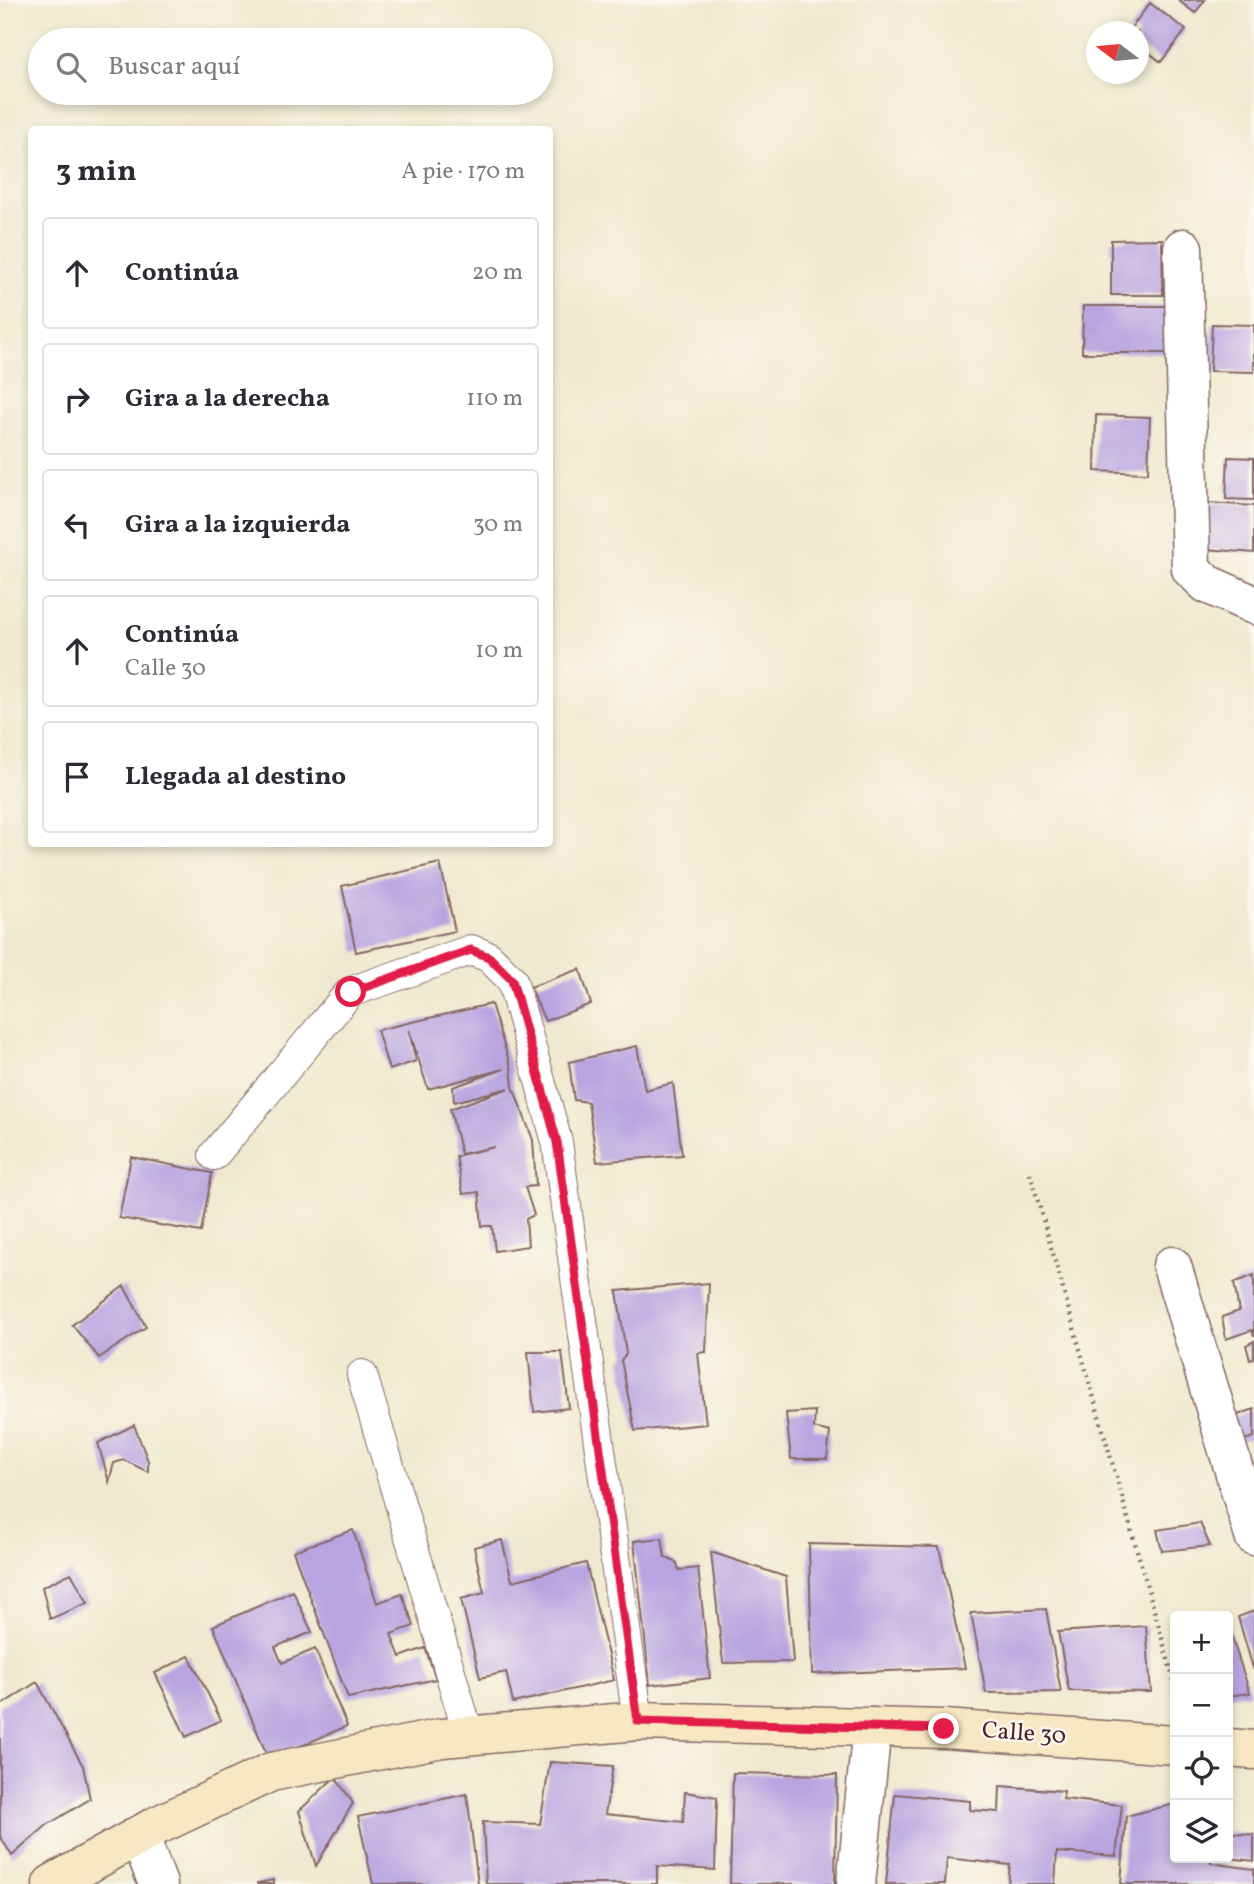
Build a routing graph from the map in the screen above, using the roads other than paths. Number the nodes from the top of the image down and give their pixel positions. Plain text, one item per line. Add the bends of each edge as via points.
1 (1183, 248) dead end
2 (1254, 605) edge
3 (214, 1155) dead end
4 (1172, 1266) dead end
5 (362, 1375) dead end
6 (1254, 1536) edge
7 (638, 1721) junction
8 (872, 1727) junction
9 (469, 1736) junction
10 (1170, 1745) edge
11 (1233, 1748) edge
12 (1254, 1750) edge
13 (139, 1835) junction
14 (52, 1884) edge
15 (158, 1884) edge
16 (856, 1884) edge

1 - 2 street via 1191,569 1207,584
3 - 7 lane via 351,992 471,950 489,957 512,980 557,1142
4 - 6 street
5 - 9 lane
7 - 8 main road, Calle 30
7 - 9 main road, Calle 30
8 - 10 main road, Calle 30
8 - 16 street
9 - 13 main road, Calle 30 via 271,1772
11 - 12 main road
13 - 14 main road, Calle 30
13 - 15 street

